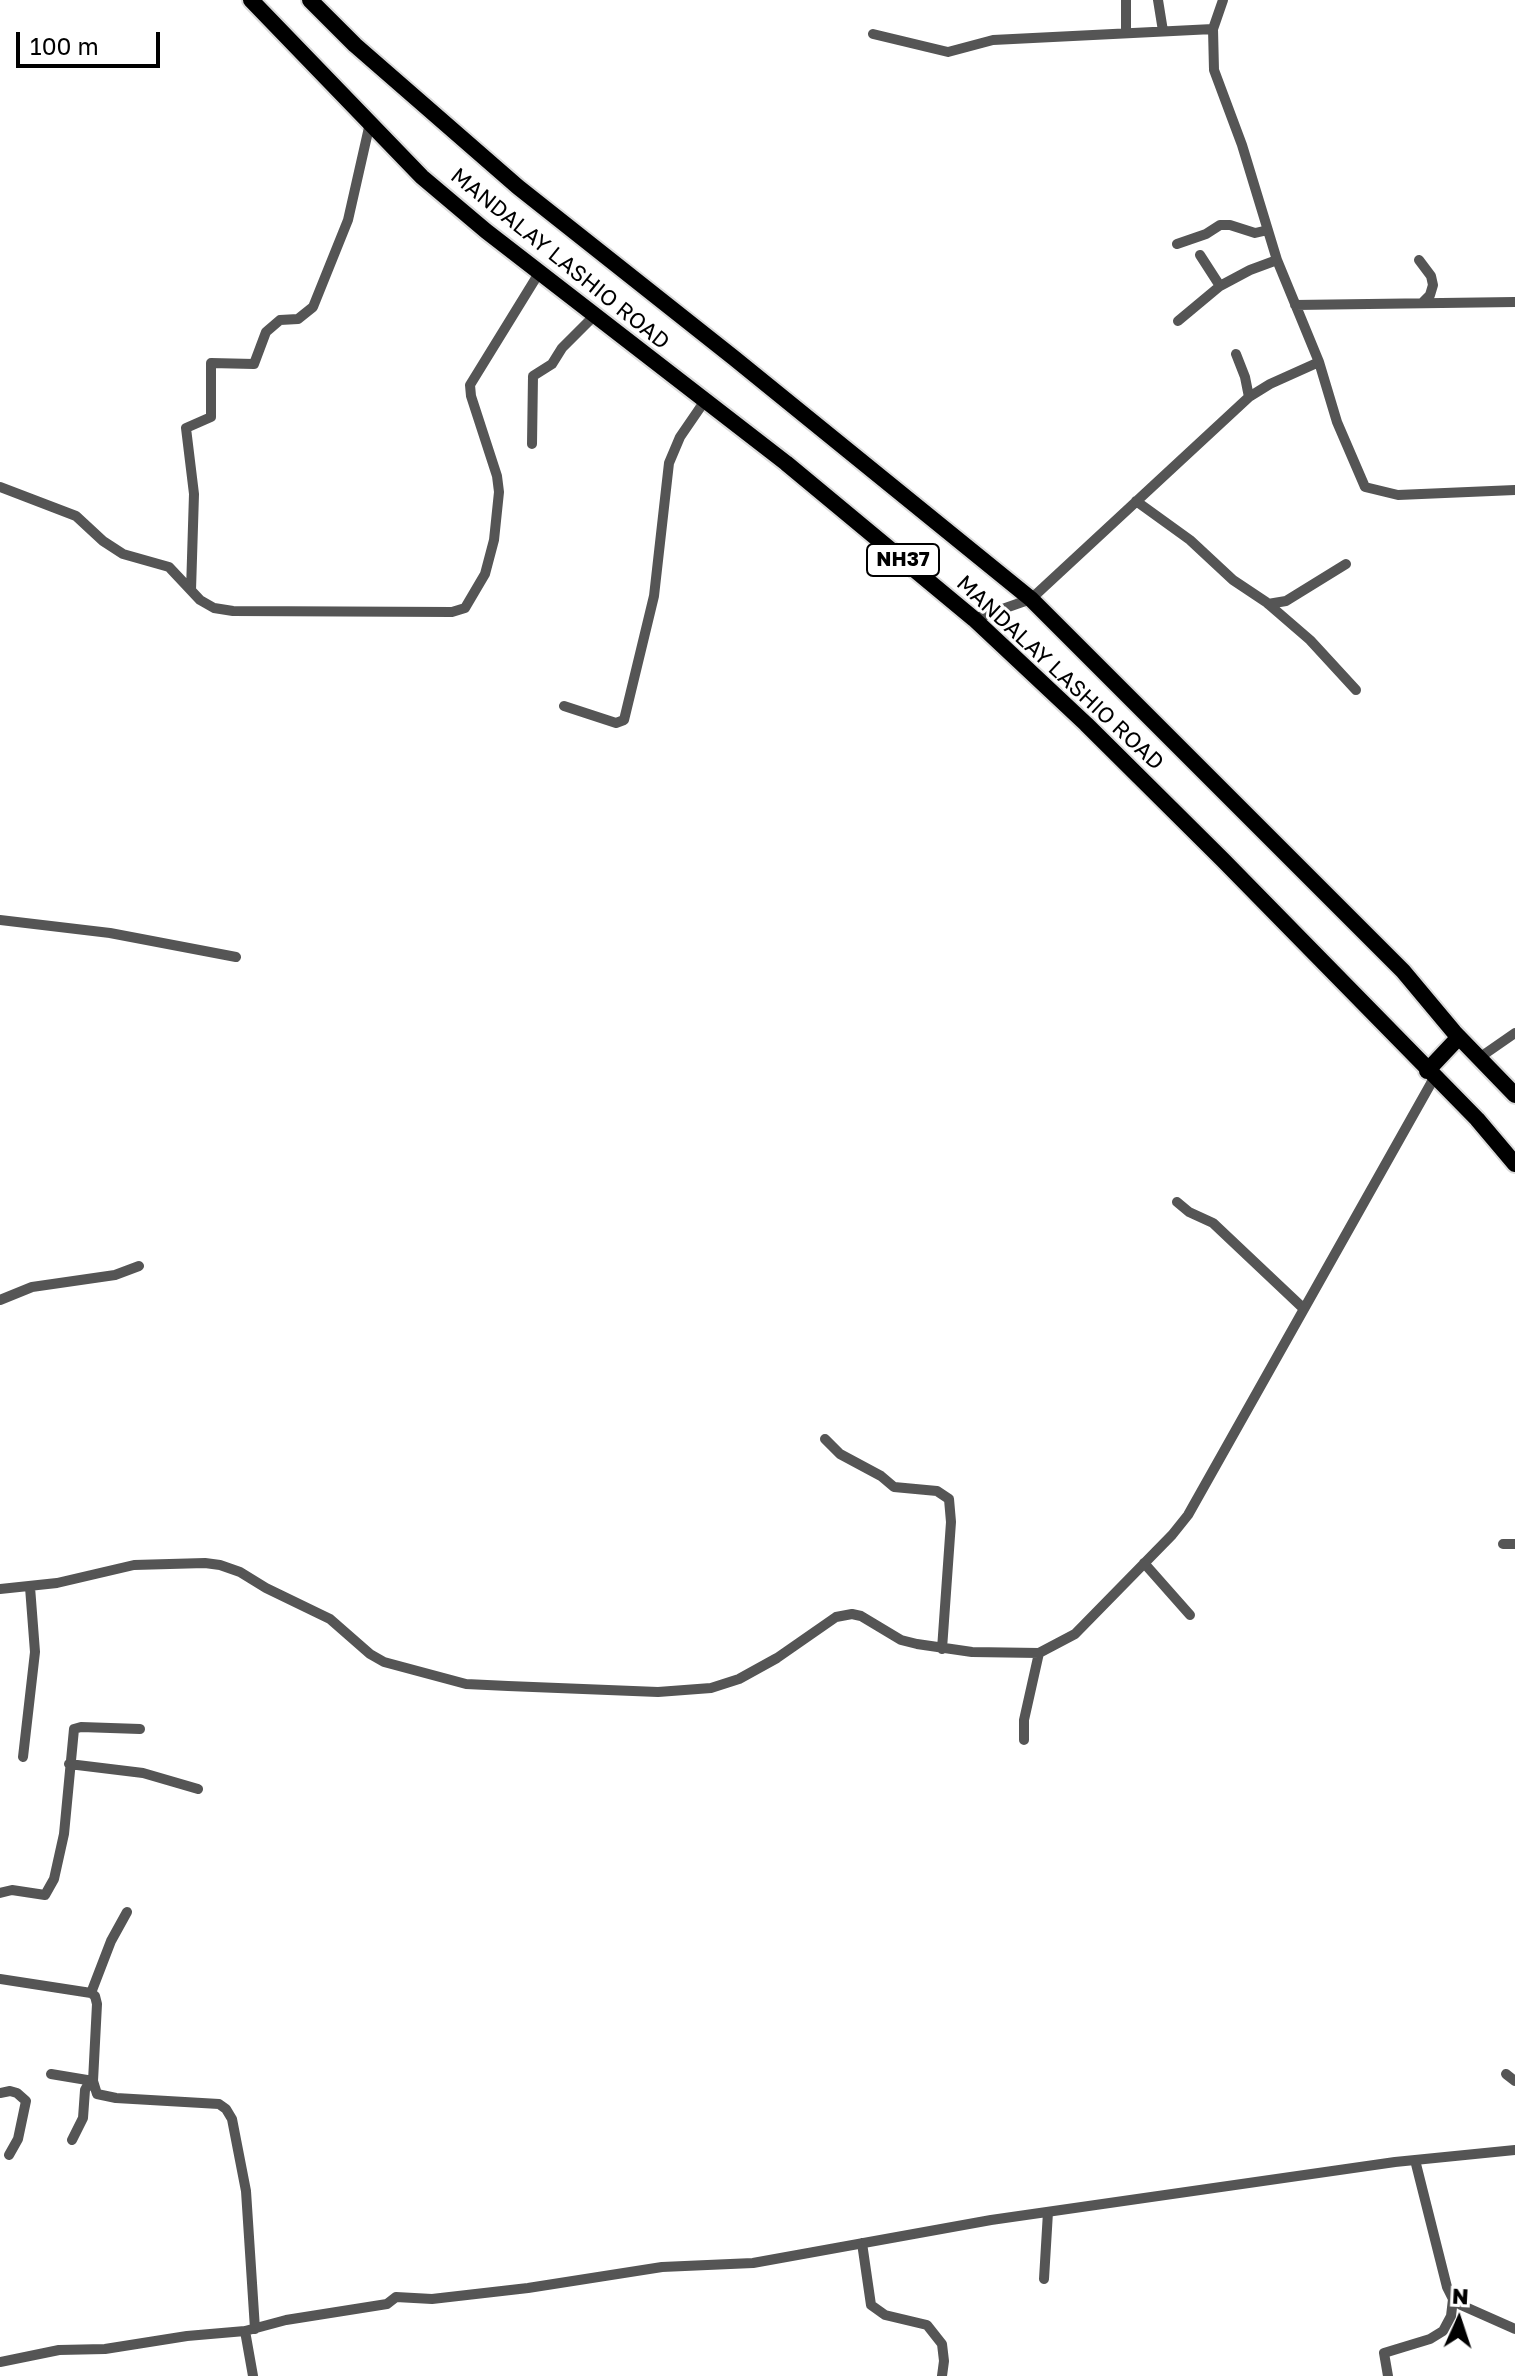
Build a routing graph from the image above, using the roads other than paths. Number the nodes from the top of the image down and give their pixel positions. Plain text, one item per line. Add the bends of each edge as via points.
1 (251, 0) edge
2 (310, 0) edge
3 (1126, 0) edge
4 (1158, 0) edge
5 (1223, 0) edge
6 (1213, 29) junction
7 (1163, 31) junction
8 (1126, 32) junction
9 (873, 34) dead end
10 (370, 123) junction
11 (1268, 230) junction
12 (1177, 244) dead end
13 (1200, 255) dead end
14 (1277, 260) junction
15 (1419, 260) dead end
16 (539, 273) junction
17 (1220, 286) junction
18 (1515, 302) edge
19 (1422, 303) junction
20 (1295, 305) junction
21 (594, 316) junction
22 (1178, 321) dead end
23 (1236, 354) dead end
24 (1319, 362) junction
25 (1249, 397) junction
26 (704, 402) junction
27 (532, 444) dead end
28 (0, 487) edge
29 (1515, 490) edge
30 (1136, 501) junction
31 (1346, 564) dead end
32 (191, 590) junction
33 (1031, 599) junction
34 (1268, 604) junction
35 (974, 619) junction
36 (1356, 690) dead end
37 (564, 706) dead end
38 (0, 920) edge
39 (236, 957) dead end
40 (1515, 1033) edge
41 (1459, 1037) junction
42 (1479, 1058) junction
43 (1430, 1074) junction
44 (1515, 1095) edge
45 (1515, 1164) edge
46 (1177, 1202) dead end
47 (139, 1266) dead end
48 (0, 1300) edge
49 (1303, 1308) junction
50 (825, 1439) dead end
51 (1503, 1544) dead end
52 (1515, 1544) edge
53 (1144, 1563) junction
54 (30, 1587) junction
55 (0, 1589) edge
56 (1190, 1615) dead end
57 (942, 1649) junction
58 (1039, 1653) junction
59 (140, 1729) dead end
60 (1024, 1740) dead end
61 (23, 1757) dead end
62 (69, 1764) junction
63 (198, 1789) dead end
64 (0, 1893) edge
65 (127, 1912) dead end
66 (0, 1979) edge
67 (91, 1993) junction
68 (51, 2074) dead end
69 (92, 2081) junction
70 (0, 2093) edge
71 (72, 2140) dead end
72 (1515, 2150) edge
73 (9, 2155) dead end
74 (1415, 2160) junction
75 (1048, 2212) junction
76 (862, 2243) junction
77 (1044, 2279) dead end
78 (1453, 2299) junction
79 (1515, 2329) edge
80 (250, 2330) junction
81 (0, 2362) edge
82 (253, 2376) edge
83 (942, 2376) edge
84 (1388, 2376) edge

1 - 10 highway, MANDALAY LASHIO ROAD / NH37
2 - 33 highway, MANDALAY LASHIO ROAD / NH37 via 518,187
3 - 8 street
4 - 7 street
5 - 6 street
6 - 7 street
6 - 11 street via 1214,70
7 - 8 street
8 - 9 street via 993,40 948,52
10 - 16 highway, MANDALAY LASHIO ROAD / NH37 via 422,177
10 - 32 street via 348,220 313,307 298,319 280,320 266,332 254,364 211,363 211,417 186,428 194,494
11 - 12 street via 1255,233 1220,225
11 - 14 street
13 - 17 street
14 - 17 street
14 - 20 street
15 - 19 street via 1433,285
16 - 21 highway, MANDALAY LASHIO ROAD / NH37
16 - 32 street via 470,385 499,492 485,574 465,608 233,611 214,608
17 - 22 street
18 - 19 street
19 - 20 street
20 - 24 street
21 - 26 highway, MANDALAY LASHIO ROAD / NH37
21 - 27 street via 552,364 533,376
23 - 25 street
24 - 25 street
24 - 29 street via 1365,487 1398,495
25 - 30 street
26 - 35 highway, MANDALAY LASHIO ROAD / NH37
26 - 37 street via 669,463 654,596 624,720 616,723
28 - 32 street via 76,516 123,554 169,567
30 - 33 street
30 - 34 street
31 - 34 street via 1286,601
33 - 35 street
33 - 41 highway, MANDALAY LASHIO ROAD / NH37 via 1403,971
34 - 36 street
35 - 43 highway, MANDALAY LASHIO ROAD / NH37 via 1223,860
38 - 39 street via 110,933
40 - 42 street
41 - 42 highway, MANDALAY LASHIO ROAD / NH37
41 - 43 highway
42 - 44 highway, MANDALAY LASHIO ROAD / NH37
43 - 45 highway, MANDALAY LASHIO ROAD / NH37
43 - 49 street
46 - 49 street via 1213,1223
47 - 48 street via 115,1275 32,1287
49 - 53 street via 1188,1515
50 - 57 street via 894,1487 937,1491 949,1499
51 - 52 street
53 - 56 street
53 - 58 street via 1075,1634
54 - 55 street
54 - 57 street via 134,1565 220,1565 330,1619 384,1662 480,1685 658,1692 711,1688 739,1679 836,1617 852,1614 901,1640
54 - 61 street via 35,1652
57 - 58 street
58 - 60 street
59 - 62 street via 74,1729
62 - 63 street via 143,1773
62 - 64 street via 64,1834 51,1886 45,1895
65 - 67 street
66 - 67 street
67 - 69 street via 97,2004
68 - 69 street
69 - 71 street
69 - 80 street via 97,2094 106,2096 219,2104 226,2109 246,2191
70 - 73 street via 17,2093 26,2101
72 - 74 street
74 - 75 street
74 - 78 street
75 - 76 street
75 - 77 street
76 - 80 street via 753,2263 671,2266 432,2299 396,2297 387,2304
76 - 83 street via 871,2305 885,2315 927,2325 942,2344
78 - 79 street
78 - 84 street via 1443,2331 1384,2353
80 - 81 street via 59,2350
80 - 82 street

